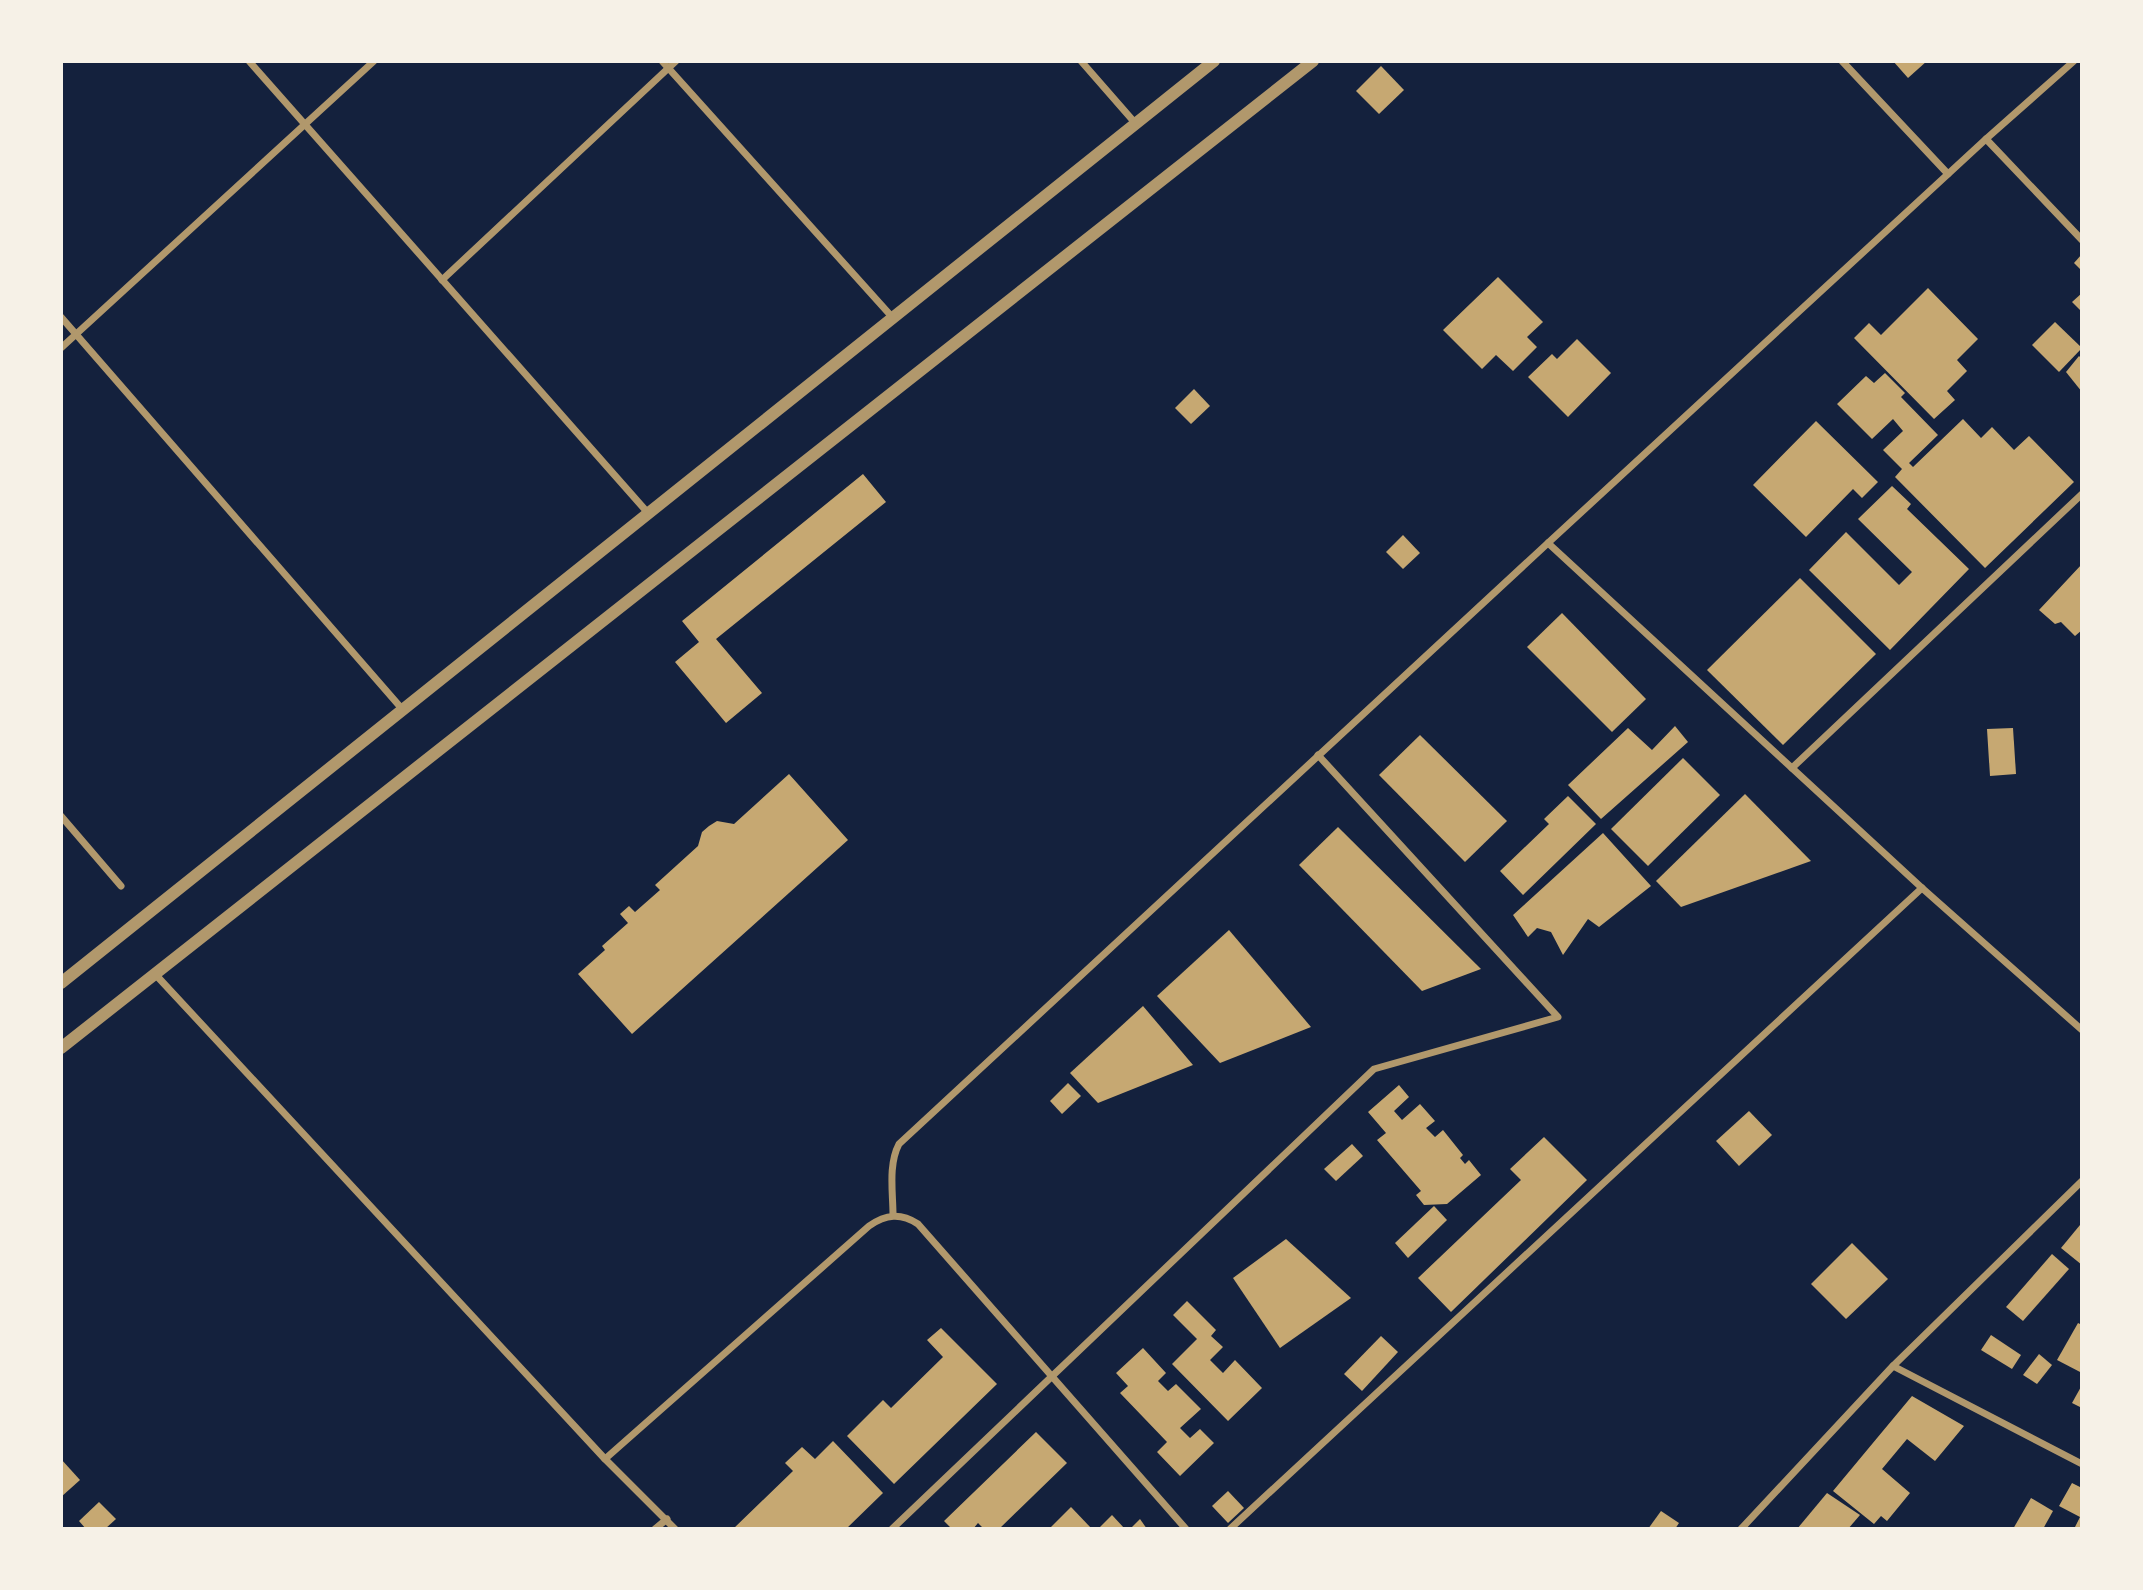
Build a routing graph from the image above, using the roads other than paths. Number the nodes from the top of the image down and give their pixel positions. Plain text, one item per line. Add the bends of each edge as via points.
1 (249, 61) edge
2 (374, 61) edge
3 (662, 61) edge
4 (676, 61) edge
5 (1081, 61) edge
6 (1214, 61) edge
7 (1313, 61) edge
8 (1842, 61) edge
9 (2074, 61) edge
10 (668, 68) junction
11 (1136, 124) junction
12 (305, 125) junction
13 (1986, 139) junction
14 (1948, 174) junction
15 (2082, 240) edge
16 (442, 280) junction
17 (61, 317) edge
18 (893, 318) junction
19 (76, 335) junction
20 (61, 348) edge
21 (2082, 494) edge
22 (648, 513) junction
23 (1548, 543) junction
24 (403, 710) junction
25 (1318, 755) junction
26 (1792, 768) junction
27 (61, 816) edge
28 (121, 886) dead end
29 (1922, 888) junction
30 (155, 974) junction
31 (61, 983) edge
32 (2082, 1030) edge
33 (61, 1048) edge
34 (2082, 1181) edge
35 (893, 1215) junction
36 (1893, 1366) junction
37 (1052, 1376) junction
38 (605, 1459) junction
39 (2082, 1464) edge
40 (667, 1519) junction
41 (655, 1529) edge
42 (675, 1529) edge
43 (892, 1529) edge
44 (1186, 1529) edge
45 (1230, 1529) edge
46 (1741, 1529) edge

1 - 12 street
2 - 12 street
3 - 10 street
4 - 10 street
5 - 11 street
6 - 11 street
7 - 30 street
8 - 14 street
9 - 13 street
10 - 16 street
10 - 18 street
11 - 18 street
12 - 16 street
12 - 19 street
13 - 14 street
13 - 15 street
14 - 23 street
16 - 22 street
17 - 19 street
18 - 22 street
19 - 20 street
19 - 24 street
21 - 26 street
22 - 24 street
23 - 25 street
23 - 26 street
24 - 31 street
25 - 35 street via 899,1144 892,1170
25 - 37 street via 1558,1017 1374,1069
26 - 29 street
27 - 28 street
29 - 32 street
29 - 45 street
30 - 33 street
30 - 38 street
34 - 36 street
35 - 37 street via 918,1224
35 - 38 street via 869,1226
36 - 39 street
36 - 46 street
37 - 43 street
37 - 44 street
38 - 40 street
40 - 41 street
40 - 42 street

